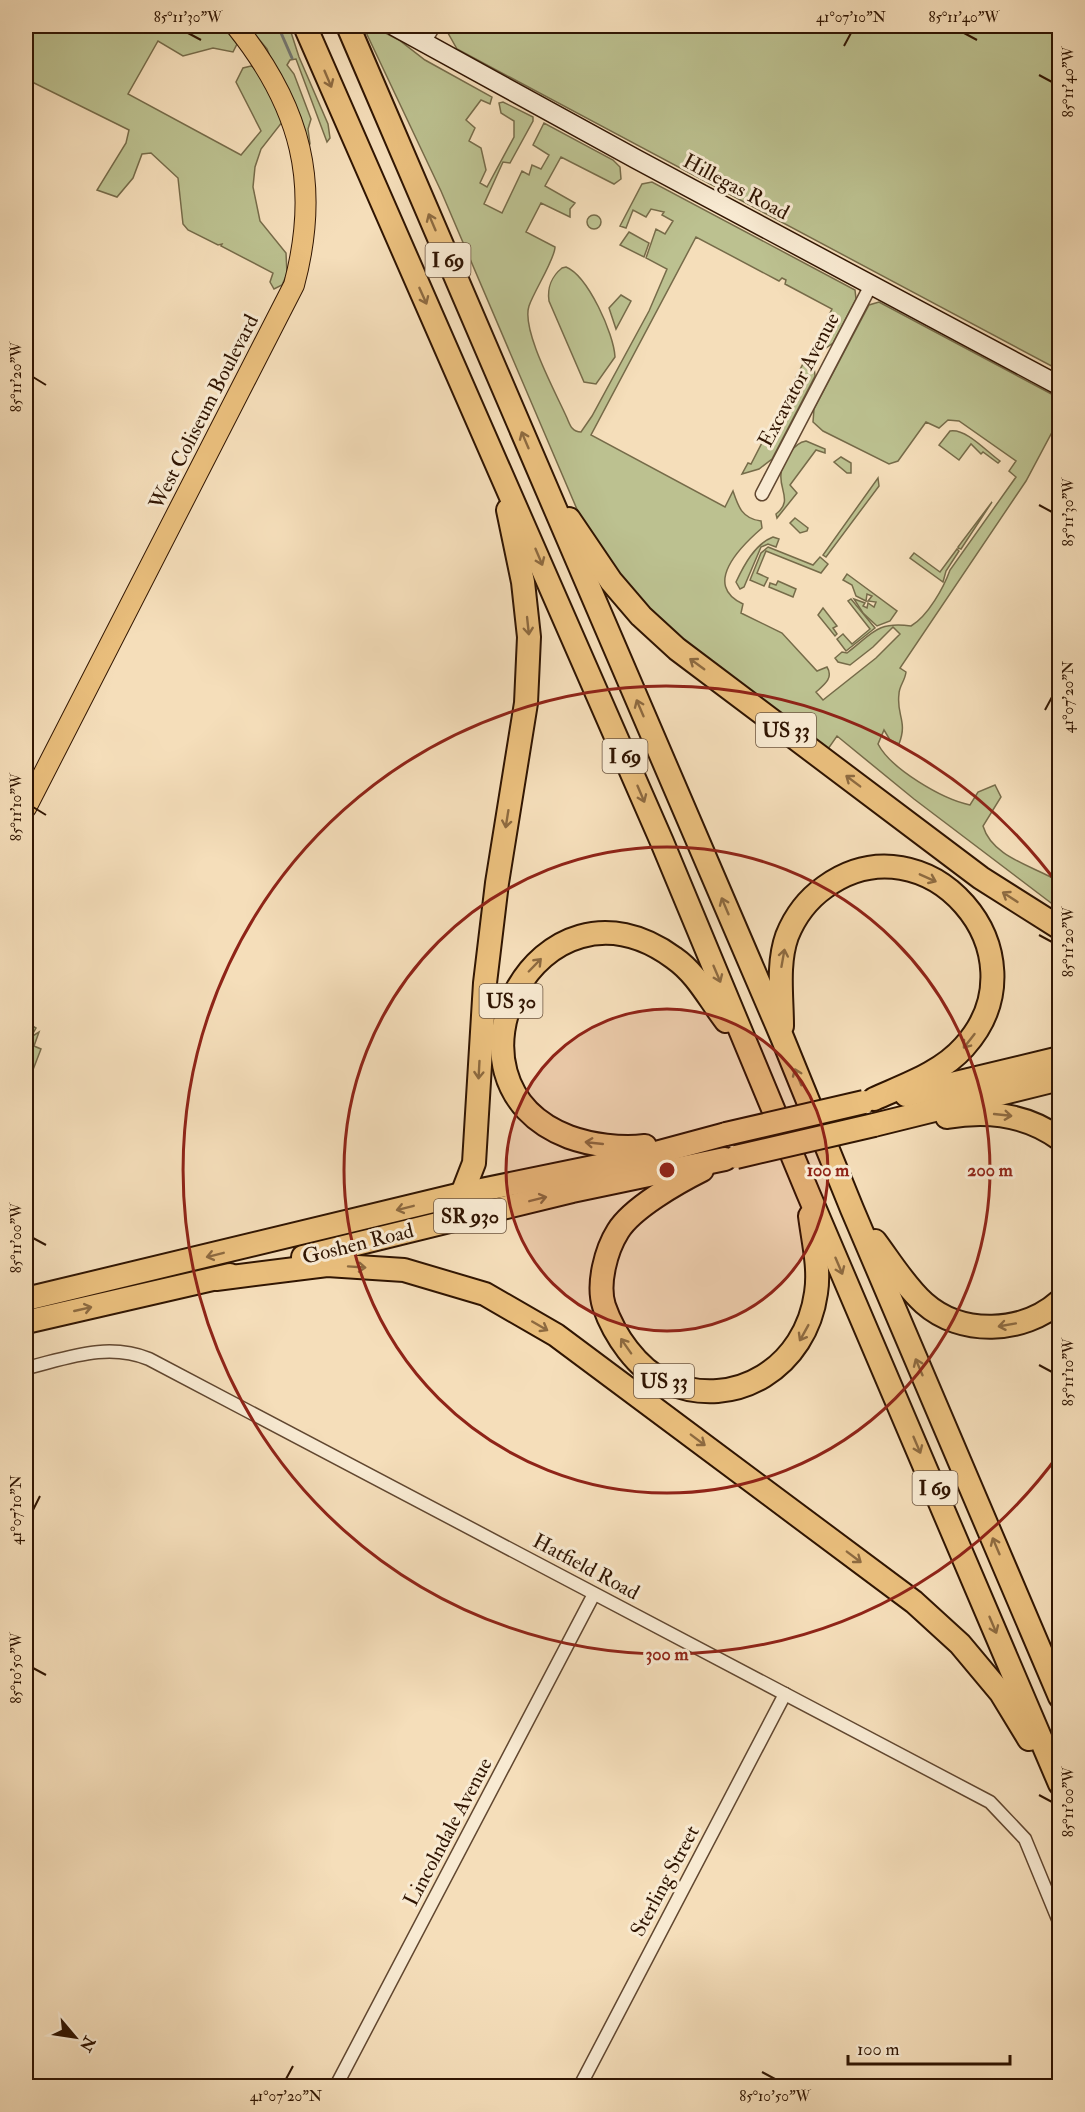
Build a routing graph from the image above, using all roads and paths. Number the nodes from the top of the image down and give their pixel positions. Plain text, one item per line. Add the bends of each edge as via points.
1 (236, 26) edge
2 (305, 26) edge
3 (348, 26) edge
4 (434, 26) edge
5 (398, 28) edge
6 (424, 43) junction
7 (871, 285) junction
8 (1059, 386) edge
9 (499, 465) junction
10 (547, 494) junction
11 (762, 494) dead end
12 (26, 808) edge
13 (1059, 928) edge
14 (782, 1037) junction
15 (748, 1048) junction
16 (1059, 1058) edge
17 (1059, 1079) edge
18 (869, 1100) junction
19 (878, 1124) junction
20 (720, 1135) junction
21 (1059, 1139) edge
22 (730, 1158) junction
23 (808, 1193) junction
24 (462, 1194) junction
25 (852, 1209) junction
26 (216, 1279) junction
27 (26, 1299) edge
28 (1059, 1301) edge
29 (26, 1322) edge
30 (26, 1368) edge
31 (594, 1594) junction
32 (785, 1694) junction
33 (1059, 1697) edge
34 (1059, 1784) edge
35 (1059, 1791) edge
36 (1059, 1924) edge
37 (336, 2086) edge
38 (580, 2086) edge

1 - 12 main road, West Coliseum Boulevard via 276,82 300,147 307,204 298,273 282,314
2 -> 9 highway, I 69
10 -> 3 highway, I 69
4 - 6 street
5 - 6 main road, Hillegas Road
6 - 7 main road, Hillegas Road
7 - 8 main road, Hillegas Road
7 - 11 street, Excavator Avenue
9 -> 15 highway, I 69
9 -> 24 highway via 523,582 529,637 526,703 485,983 474,1163
13 -> 10 highway, US 33 via 981,878 677,650 611,581 575,526
14 -> 10 highway, I 69
14 -> 18 highway via 781,969 786,938 797,915 818,892 840,876 866,868 895,867 945,885 980,923 989,947 994,976 988,1005 978,1030 944,1065
25 -> 14 highway, I 69
20 -> 15 highway, US 30 via 633,1148 583,1142 551,1130 531,1114 516,1093 504,1065 501,1037 507,1009 519,982 540,959 565,942 595,933 628,935 651,943 676,959 697,979
15 - 23 highway, I 69
16 - 18 highway, US 30 via 906,1095
17 - 19 highway, US 33
18 - 20 highway, US 30, bridge
19 -> 21 highway via 1007,1114 1043,1126
19 - 22 highway, US 33, bridge
20 - 24 highway, SR 930 via 637,1158
23 -> 22 highway, US 33 via 817,1291 809,1324 794,1351 768,1376 736,1389 705,1390 666,1382 636,1361 616,1333 603,1304 606,1257 618,1230 646,1205 690,1176
26 -> 22 highway, Goshen Road / SR 930 via 572,1191
23 -> 34 highway, I 69
24 -> 27 highway, SR 930
28 -> 25 highway via 1027,1321 1003,1327 951,1320 924,1303
33 -> 25 highway, I 69
29 -> 26 highway, Goshen Road / SR 930
26 -> 35 highway via 327,1265 404,1270 485,1294 556,1335 914,1602 960,1644 1001,1693
30 - 31 street, Hatfield Road via 100,1350 140,1355
31 - 32 street, Hatfield Road
31 - 37 street, Lincolndale Avenue
32 - 36 street, Hatfield Road via 990,1802 1025,1839
32 - 38 street, Sterling Street

